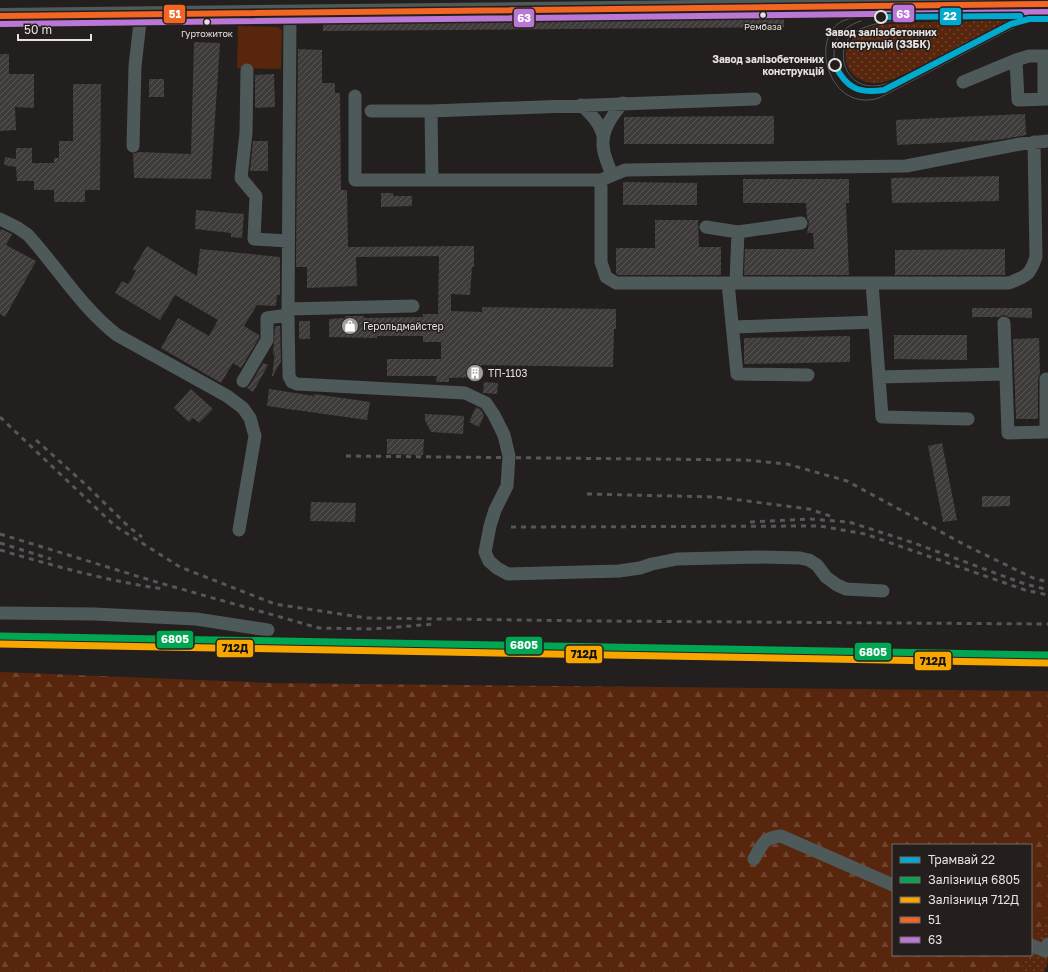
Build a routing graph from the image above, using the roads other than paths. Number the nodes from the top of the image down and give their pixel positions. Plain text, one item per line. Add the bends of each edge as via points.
1 (707, 4) edge
2 (1048, 4) edge
3 (290, 13) junction
4 (141, 14) junction
5 (0, 16) edge
6 (1046, 56) edge
7 (1016, 60) junction
8 (247, 70) dead end
9 (963, 82) dead end
10 (356, 96) dead end
11 (755, 99) dead end
12 (1046, 99) edge
13 (623, 103) junction
14 (581, 105) junction
15 (371, 111) dead end
16 (432, 111) junction
17 (603, 136) junction
18 (1048, 141) edge
19 (1034, 142) junction
20 (133, 146) dead end
21 (606, 178) junction
22 (432, 180) junction
23 (0, 219) edge
24 (800, 223) dead end
25 (706, 227) dead end
26 (738, 232) junction
27 (288, 241) junction
28 (732, 283) junction
29 (872, 283) junction
30 (413, 306) dead end
31 (288, 312) junction
32 (875, 322) junction
33 (1004, 323) dead end
34 (733, 327) junction
35 (1006, 374) junction
36 (808, 375) dead end
37 (879, 377) junction
38 (1046, 379) dead end
39 (242, 381) dead end
40 (968, 419) dead end
41 (239, 530) dead end
42 (883, 591) dead end
43 (0, 613) edge
44 (268, 630) dead end
45 (754, 859) dead end
46 (892, 885) edge
47 (1048, 944) edge
48 (1032, 945) edge

1 - 2 main road
1 - 3 main road
3 - 4 main road
3 - 27 lane
4 - 5 main road
4 - 20 lane via 135,66
6 - 7 lane via 1029,56
6 - 12 lane
7 - 9 lane
7 - 12 lane via 1018,100
8 - 27 lane via 246,134 241,178 256,196 254,239
10 - 22 lane via 355,180
11 - 13 lane
13 - 14 lane
13 - 17 lane via 613,114
14 - 16 lane
14 - 17 lane via 593,116
15 - 16 lane
16 - 22 lane
17 - 21 lane
18 - 19 lane
19 - 21 lane via 906,166 625,170
19 - 29 lane via 1036,257 1032,270 1022,278 1009,282
21 - 22 lane
21 - 28 lane via 601,262 606,277 616,283
23 - 41 lane via 28,235 88,308 117,336 236,401 243,408 250,418 255,436
24 - 26 lane
25 - 26 lane
26 - 28 lane
27 - 31 lane
28 - 29 lane
28 - 34 lane
29 - 32 lane
30 - 31 lane
31 - 39 lane via 267,318 268,340
31 - 42 lane via 289,376 292,382 465,393 486,403 504,435 509,456 507,486 495,510 485,552 489,561 508,574 619,571 677,559 800,558 817,565 826,577 846,589
32 - 34 lane
32 - 37 lane
33 - 35 lane
34 - 36 lane via 737,374
35 - 37 lane
35 - 38 lane via 1008,433 1046,432
37 - 40 lane via 882,417
43 - 44 lane via 196,619
45 - 46 lane via 766,840 773,836 781,836
47 - 48 lane via 1045,951

